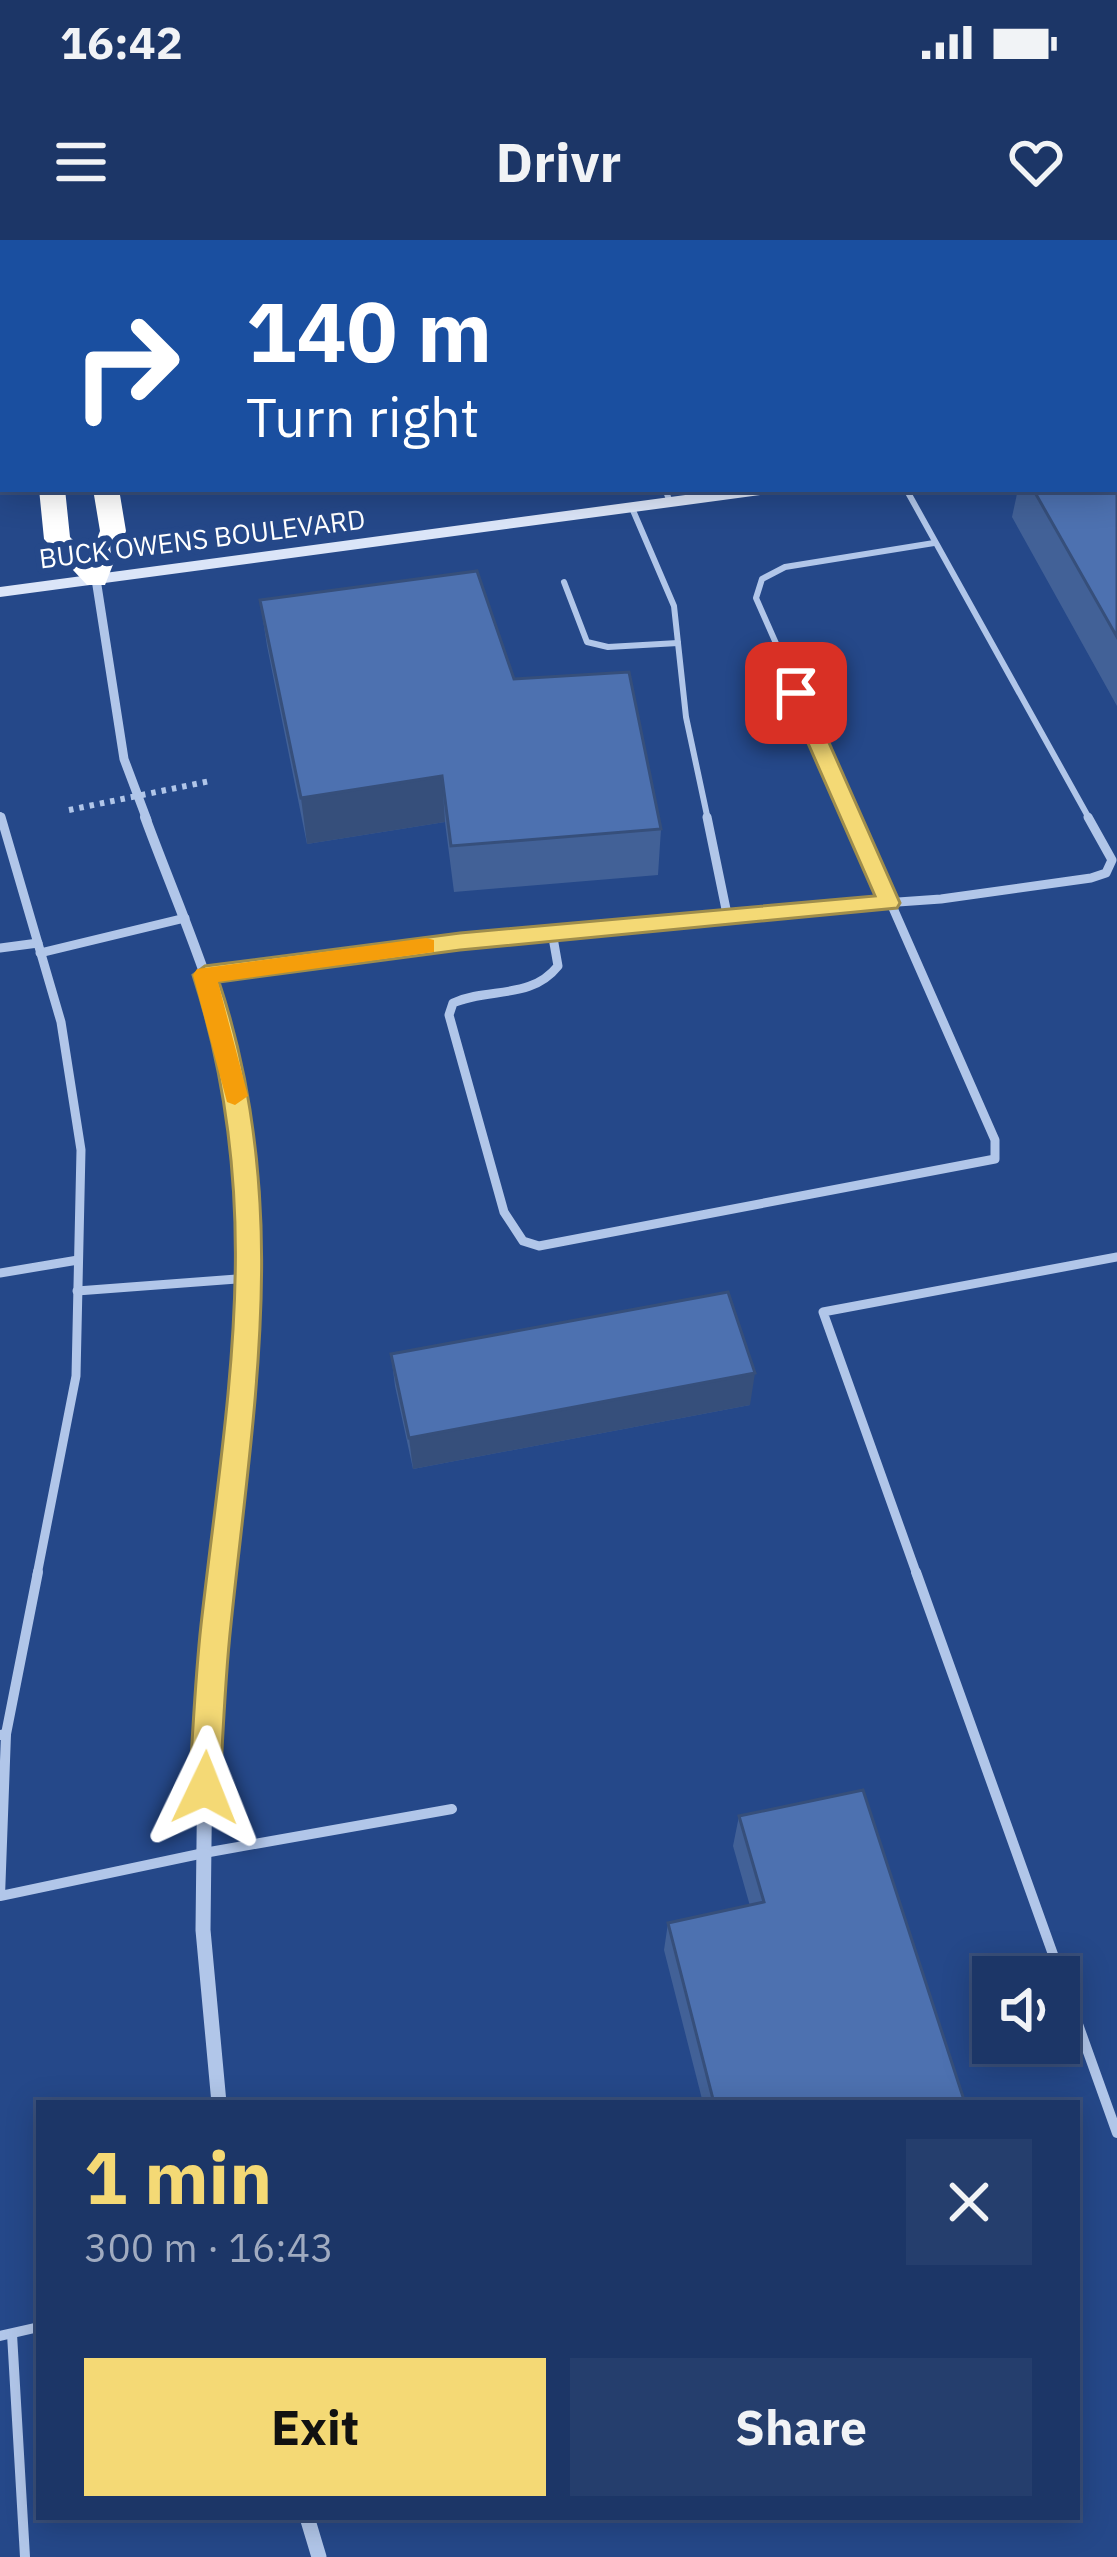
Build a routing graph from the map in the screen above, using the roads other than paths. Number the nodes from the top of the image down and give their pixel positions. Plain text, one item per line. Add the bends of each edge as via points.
1 (52, 492) edge
2 (106, 492) edge
3 (725, 492) edge
4 (908, 492) edge
5 (667, 496) edge
6 (632, 508) junction
7 (934, 543) junction
8 (96, 579) junction
9 (564, 582) dead end
10 (0, 592) edge
11 (678, 643) junction
12 (0, 815) edge
13 (889, 903) junction
14 (727, 914) junction
15 (185, 918) junction
16 (552, 932) junction
17 (0, 948) edge
18 (39, 948) junction
19 (205, 975) junction
20 (1117, 1257) edge
21 (78, 1260) junction
22 (0, 1273) edge
23 (250, 1278) junction
24 (77, 1291) junction
25 (3, 1735) edge
26 (452, 1809) dead end
27 (204, 1853) junction
28 (0, 1898) edge
29 (219, 2100) edge
30 (1117, 2133) edge
31 (36, 2328) edge
32 (6, 2335) edge
33 (309, 2520) edge
34 (25, 2557) edge
35 (319, 2557) edge

1 - 8 highway via 57,539
2 - 8 highway via 113,531
3 - 5 main road, BUCK OWENS BOULEVARD
4 - 7 lane
5 - 6 main road, BUCK OWENS BOULEVARD
6 - 8 main road, BUCK OWENS BOULEVARD
6 - 11 lane via 674,606
7 - 13 lane via 785,568 762,579 756,598
7 - 13 lane via 1112,860 1091,878
8 - 10 main road, BUCK OWENS BOULEVARD
8 - 15 street via 124,759
9 - 11 lane via 587,642
11 - 14 lane
12 - 18 lane
13 - 14 lane
13 - 16 lane via 995,1140 995,1159 539,1246 523,1241 504,1212 449,1015 464,998 551,978 558,966
14 - 16 lane
15 - 18 lane
15 - 19 street
16 - 19 lane
17 - 18 lane
18 - 21 lane via 61,1022 81,1150
19 - 23 street via 242,1127
20 - 30 lane via 823,1312
21 - 22 lane
21 - 24 lane
23 - 24 lane
23 - 27 street via 248,1365 206,1735
24 - 25 lane via 76,1376
25 - 28 lane
26 - 27 lane
27 - 28 lane
27 - 29 street
31 - 32 lane
32 - 34 lane
33 - 35 street

